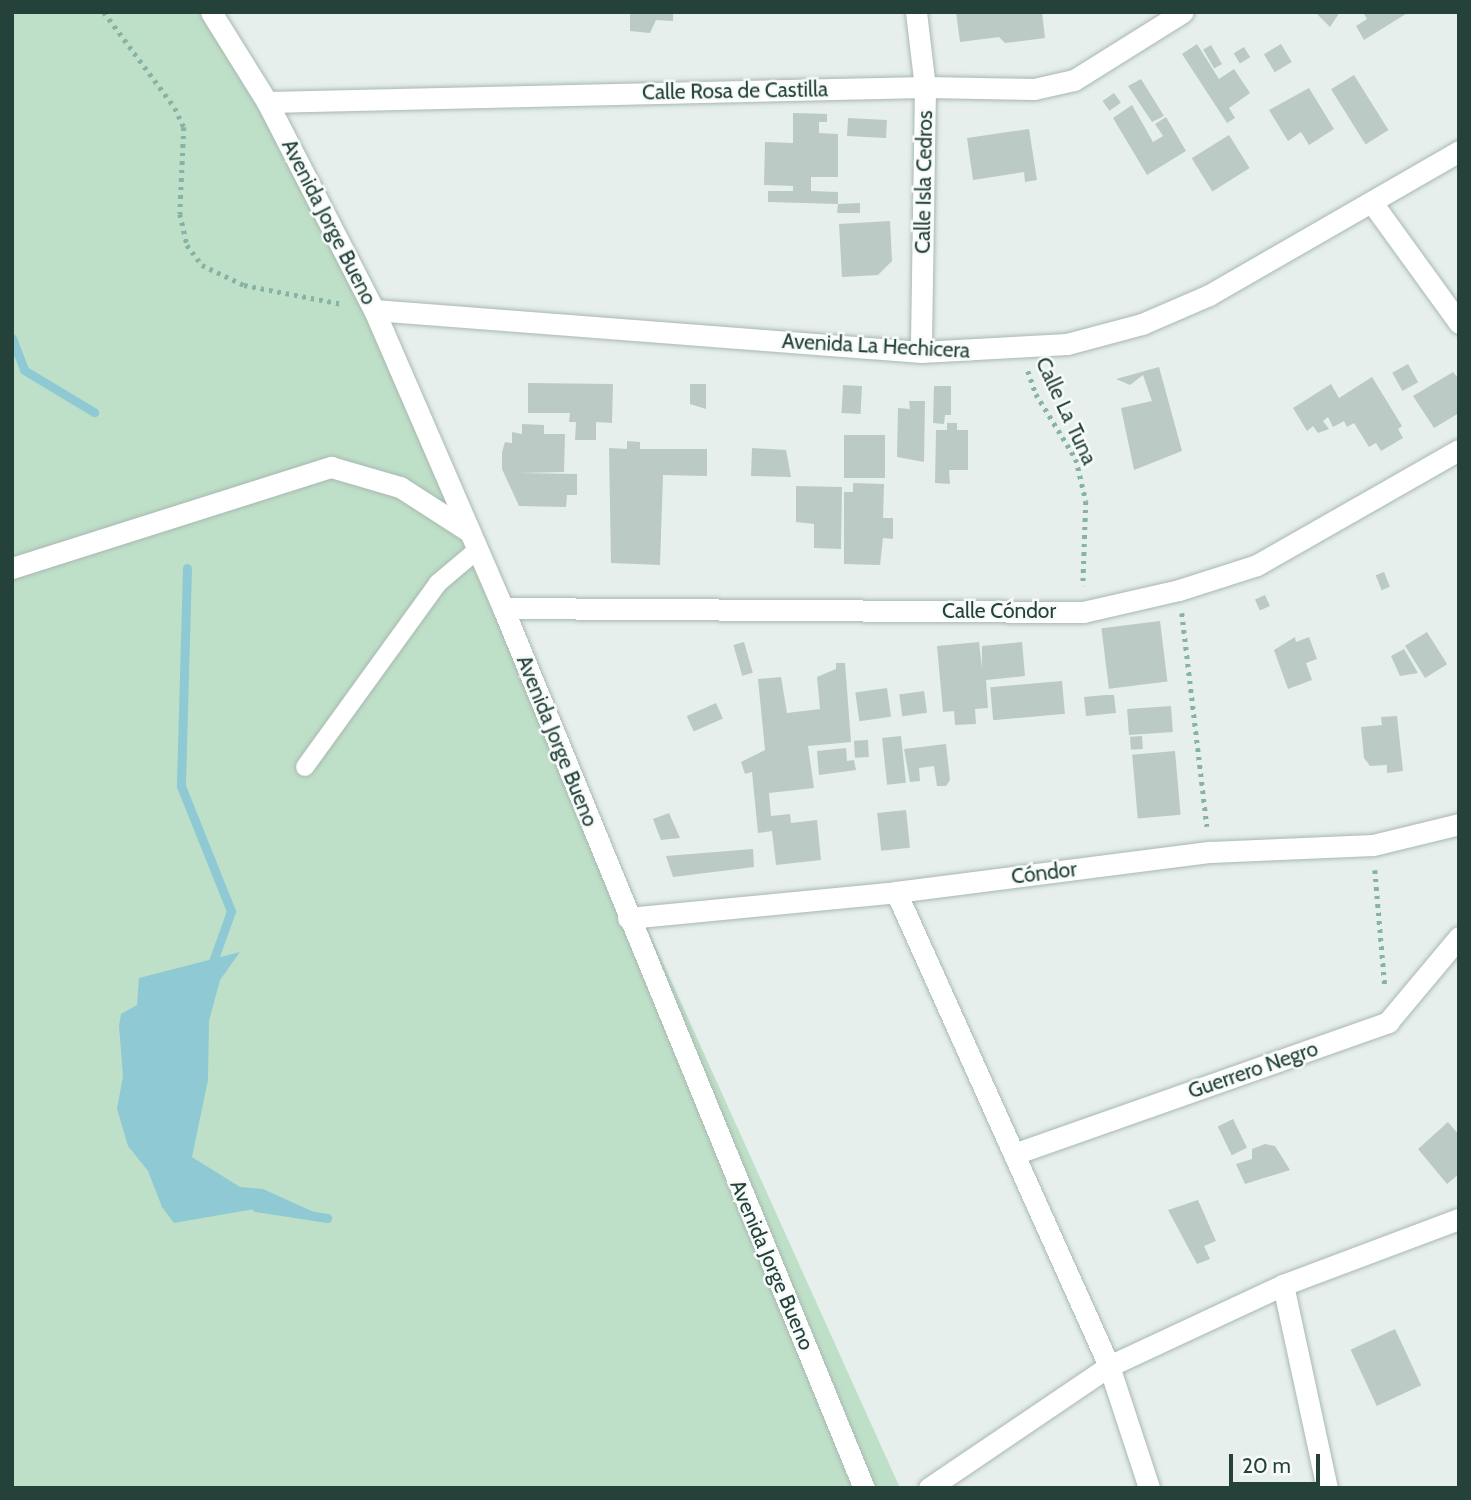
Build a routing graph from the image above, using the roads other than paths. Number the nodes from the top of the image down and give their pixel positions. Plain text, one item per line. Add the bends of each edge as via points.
1 (211, 12) edge
2 (916, 12) edge
3 (1171, 16) edge
4 (925, 87) junction
5 (267, 102) junction
6 (1459, 151) edge
7 (1373, 204) junction
8 (374, 310) junction
9 (1459, 323) edge
10 (921, 352) junction
11 (1459, 450) edge
12 (473, 541) junction
13 (12, 568) edge
14 (503, 608) junction
15 (306, 767) dead end
16 (1459, 824) edge
17 (896, 892) junction
18 (628, 918) junction
19 (1459, 937) edge
20 (1014, 1154) junction
21 (1459, 1219) edge
22 (1283, 1285) junction
23 (1109, 1366) junction
24 (864, 1488) edge
25 (929, 1488) edge
26 (1149, 1488) edge
27 (1327, 1488) edge

1 - 5 street, Avenida Jorge Bueno
2 - 4 street, Calle Isla Cedros
3 - 4 street, Calle Rosa de Castilla via 1074,80 1034,89
4 - 5 street, Calle Rosa de Castilla
4 - 10 street, Calle Isla Cedros
5 - 8 street, Avenida Jorge Bueno
6 - 7 street, Avenida La Hechicera
7 - 9 street
7 - 10 street, Avenida La Hechicera via 1209,295 1142,324 1067,344 1020,350
8 - 10 street, Avenida La Hechicera
8 - 12 street, Avenida Jorge Bueno
11 - 14 street, Calle Cóndor via 1257,565 1179,590 1083,612
12 - 13 street via 400,487 331,467
12 - 14 street, Avenida Jorge Bueno
12 - 15 lane
14 - 18 street, Avenida Jorge Bueno
16 - 17 street, Cóndor via 1373,845 1210,852
17 - 18 street, Cóndor
17 - 20 street
18 - 24 street, Avenida Jorge Bueno
19 - 20 street, Guerrero Negro via 1388,1022
20 - 23 street
21 - 22 street
22 - 23 street
22 - 27 street
23 - 25 street
23 - 26 street

